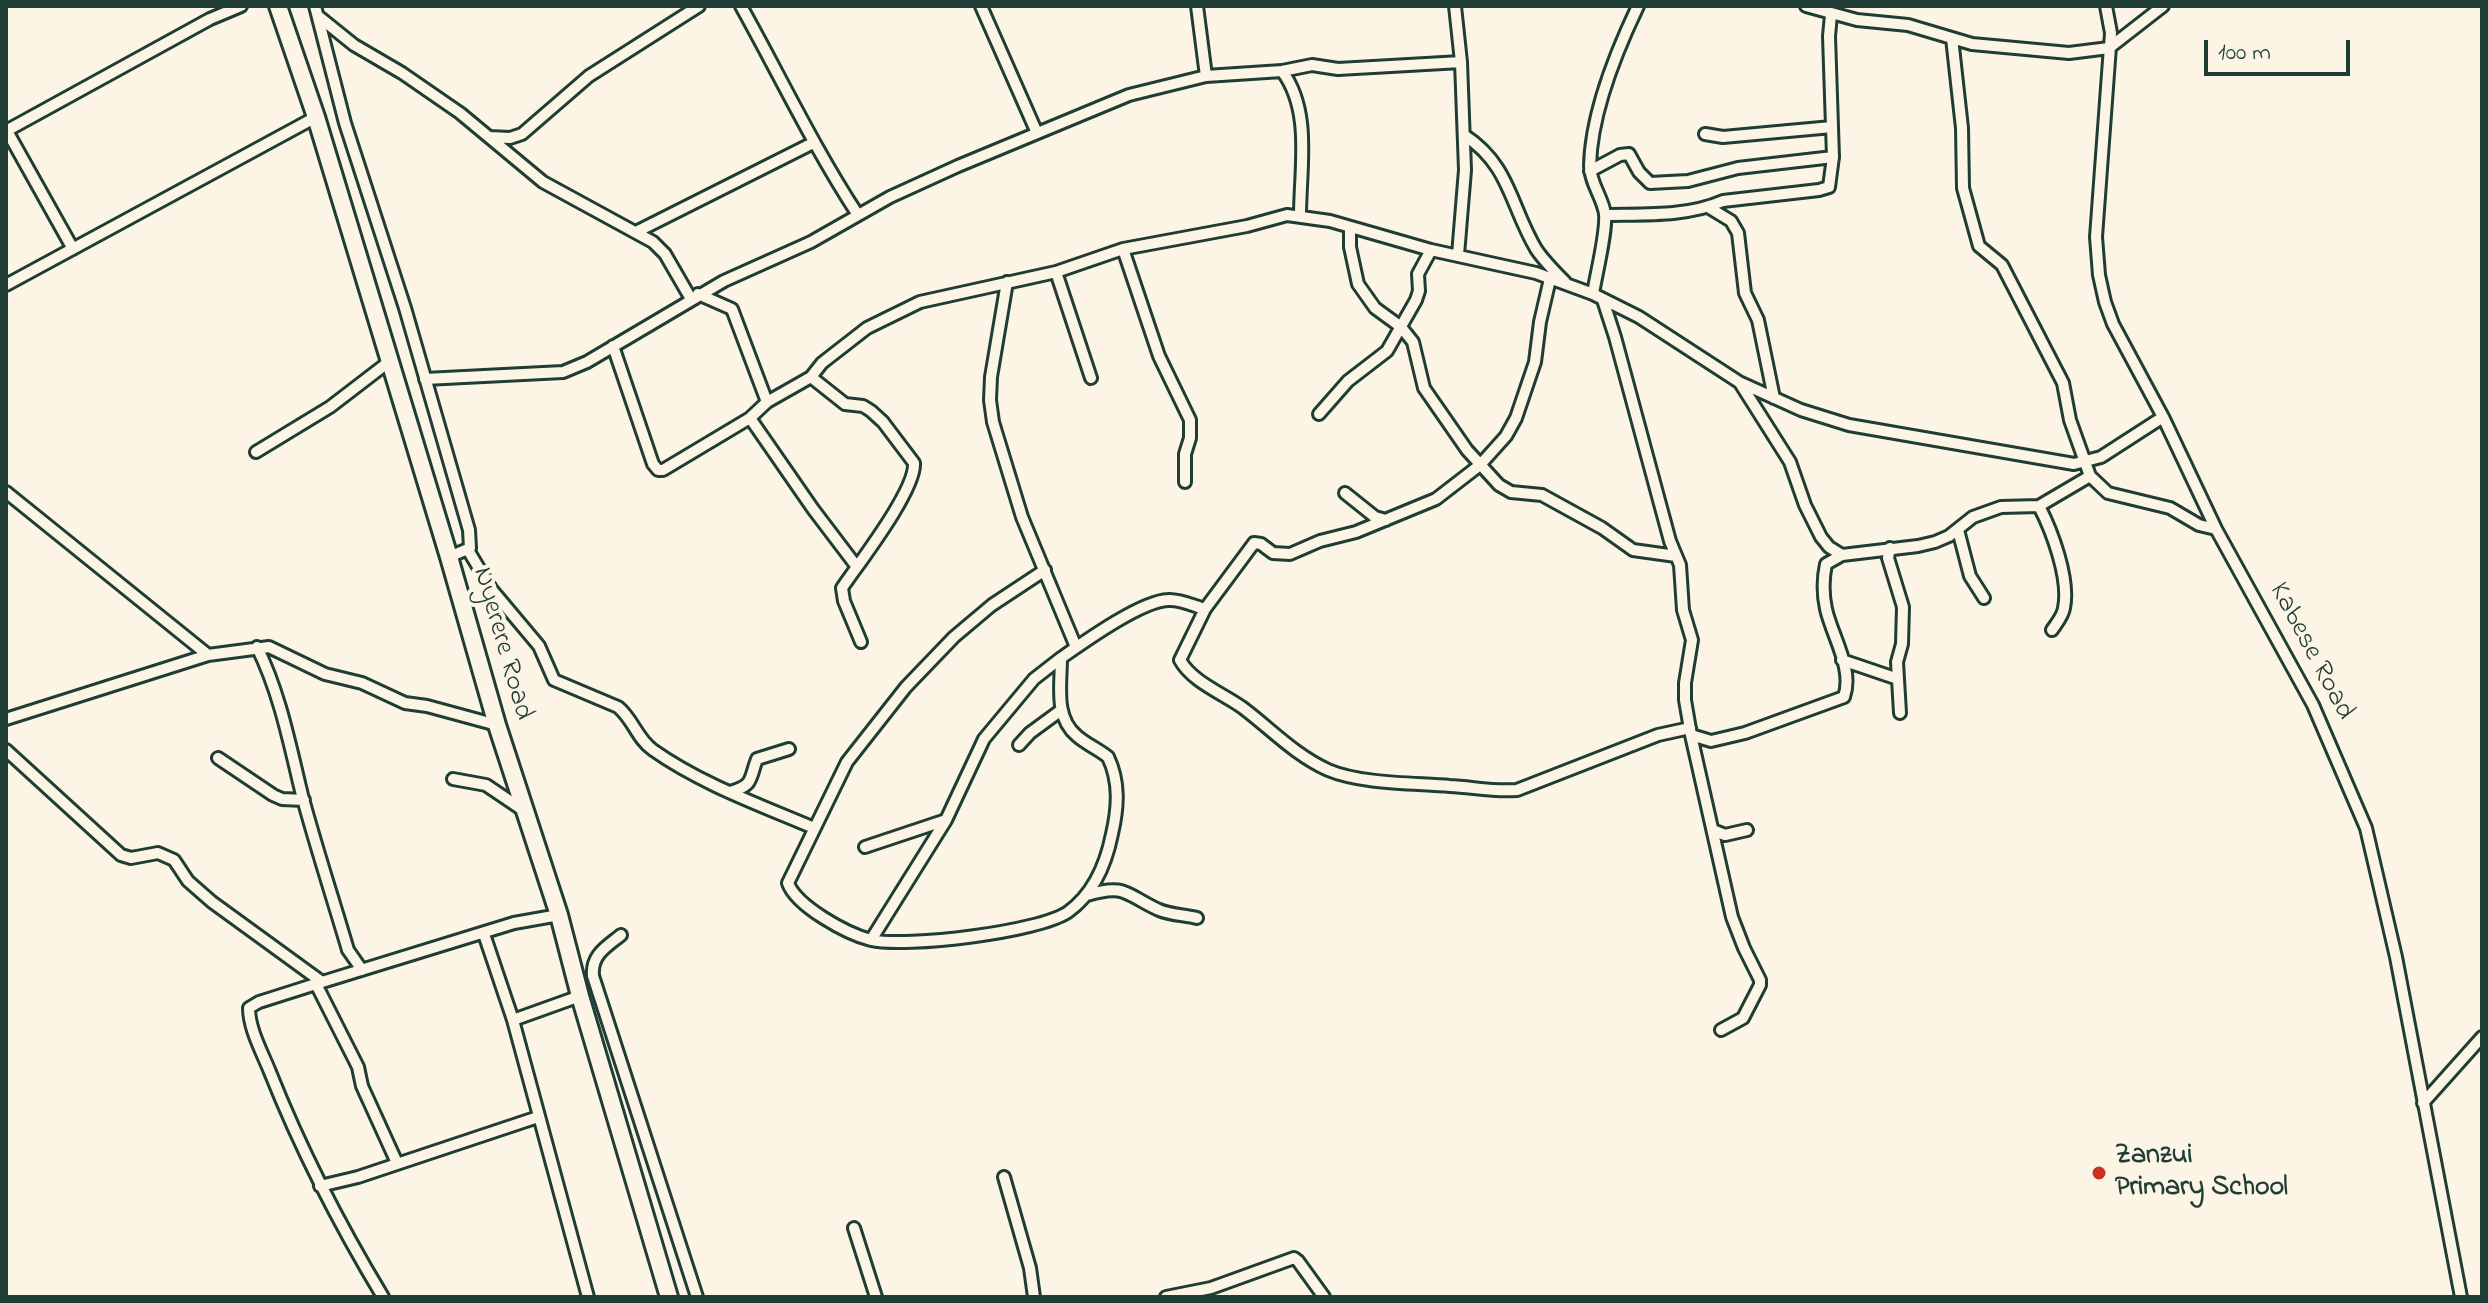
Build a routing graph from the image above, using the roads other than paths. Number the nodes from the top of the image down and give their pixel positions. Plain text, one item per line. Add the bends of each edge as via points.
1 (241, 6) edge
2 (278, 6) edge
3 (699, 6) edge
4 (741, 6) edge
5 (750, 6) edge
6 (981, 6) edge
7 (1197, 6) edge
8 (1455, 6) edge
9 (1638, 6) edge
10 (1806, 6) edge
11 (2106, 6) edge
12 (2163, 6) edge
13 (316, 11) edge
14 (1831, 15) junction
15 (751, 27) junction
16 (1952, 38) junction
17 (2109, 48) junction
18 (1461, 62) junction
19 (1282, 71) junction
20 (1206, 76) junction
21 (316, 117) junction
22 (1832, 127) junction
23 (6, 131) edge
24 (1037, 133) junction
25 (1705, 134) dead end
26 (1464, 135) junction
27 (489, 137) junction
28 (813, 143) junction
29 (1833, 157) junction
30 (1590, 171) junction
31 (1708, 207) junction
32 (858, 215) junction
33 (1605, 215) junction
34 (1300, 216) junction
35 (1350, 228) junction
36 (636, 232) junction
37 (73, 249) junction
38 (1123, 249) junction
39 (1431, 250) junction
40 (1458, 255) junction
41 (1056, 272) junction
42 (1550, 279) junction
43 (1007, 282) junction
44 (6, 285) edge
45 (1567, 285) junction
46 (694, 297) junction
47 (1598, 297) junction
48 (1401, 327) junction
49 (613, 346) junction
50 (390, 361) junction
51 (811, 377) junction
52 (1091, 378) dead end
53 (425, 379) junction
54 (1739, 382) junction
55 (1774, 398) junction
56 (767, 402) junction
57 (1319, 414) dead end
58 (2163, 417) junction
59 (750, 418) junction
60 (256, 452) dead end
61 (2085, 463) junction
62 (1480, 465) junction
63 (2090, 476) junction
64 (1185, 482) dead end
65 (6, 492) edge
66 (1345, 493) dead end
67 (2039, 506) junction
68 (1386, 520) junction
69 (2216, 529) junction
70 (1958, 530) junction
71 (1890, 548) junction
72 (468, 550) junction
73 (1842, 555) junction
74 (1676, 556) junction
75 (449, 557) junction
76 (857, 567) junction
77 (1045, 570) junction
78 (1984, 598) dead end
79 (1205, 609) junction
80 (2052, 630) dead end
81 (861, 642) dead end
82 (257, 647) junction
83 (1076, 647) junction
84 (208, 655) junction
85 (1061, 658) junction
86 (1842, 660) junction
87 (1898, 679) junction
88 (1060, 711) junction
89 (1900, 713) dead end
90 (6, 719) edge
91 (497, 725) junction
92 (1691, 732) junction
93 (1019, 745) dead end
94 (789, 749) dead end
95 (6, 750) edge
96 (218, 758) dead end
97 (453, 779) dead end
98 (730, 792) junction
99 (304, 800) junction
100 (525, 812) junction
101 (946, 820) junction
102 (814, 828) junction
103 (1747, 830) dead end
104 (1715, 831) junction
105 (865, 847) dead end
106 (1087, 895) junction
107 (559, 915) junction
108 (1197, 918) dead end
109 (484, 934) junction
110 (621, 935) dead end
111 (871, 940) junction
112 (362, 970) junction
113 (319, 983) junction
114 (580, 996) junction
115 (513, 1020) junction
116 (1721, 1030) dead end
117 (2482, 1037) edge
118 (2423, 1103) junction
119 (538, 1117) junction
120 (397, 1163) junction
121 (1004, 1177) dead end
122 (320, 1186) junction
123 (854, 1228) dead end
124 (383, 1297) edge
125 (588, 1297) edge
126 (669, 1297) edge
127 (697, 1297) edge
128 (876, 1297) edge
129 (1034, 1297) edge
130 (1166, 1297) edge
131 (1324, 1297) edge
132 (2461, 1297) edge

1 - 23 street
2 - 21 highway, Nyerere Road
3 - 27 street via 589,76 522,134
4 - 15 street
5 - 15 street
6 - 24 street
7 - 20 street
8 - 18 street
9 - 30 street via 1607,86
10 - 14 street
11 - 17 street, Kabese Road
12 - 17 street
13 - 27 street via 354,45
13 - 53 street via 345,123
14 - 16 street via 1908,25
14 - 22 street
15 - 28 street
16 - 17 street via 1988,47 2069,53
16 - 61 street via 1963,188 1979,246 2002,265 2063,383
17 - 58 street, Kabese Road via 2097,222 2099,275 2113,324
18 - 19 street via 1338,69 1312,65
18 - 26 street
19 - 20 street
19 - 34 street via 1301,113
20 - 24 street via 1129,95
21 - 37 street
21 - 50 highway, Nyerere Road
22 - 25 street
22 - 29 street
23 - 37 street
24 - 32 street
26 - 40 street
26 - 45 street via 1497,165 1536,249
27 - 36 street via 543,182
28 - 32 street
28 - 36 street
29 - 30 street via 1752,166 1666,184 1646,180 1629,154
29 - 31 street via 1831,186 1824,189
30 - 33 street
31 - 33 street
31 - 55 street via 1736,229 1745,293 1758,320
32 - 46 street
33 - 47 street
34 - 35 street
34 - 38 street via 1275,216
35 - 39 street
35 - 48 street via 1358,284 1375,308
36 - 46 street via 665,254
37 - 44 street
38 - 41 street
38 - 64 street via 1159,356 1190,420
39 - 40 street
39 - 48 street
40 - 42 street
41 - 43 street
41 - 52 street
42 - 45 street
42 - 62 street via 1535,362 1516,418
43 - 51 street via 920,302 886,317 844,345
43 - 77 street via 990,400 1006,468
45 - 47 street
46 - 49 street
46 - 56 street via 732,309
47 - 54 street via 1639,317
47 - 74 street via 1615,337
48 - 57 street via 1387,351 1348,381
48 - 62 street via 1417,352 1424,388
49 - 53 street via 563,372
49 - 59 street via 658,470
50 - 60 street via 330,407
50 - 75 highway, Nyerere Road
51 - 56 street
51 - 76 street via 845,404 871,411 914,463 903,496
53 - 72 street via 469,530
54 - 55 street
54 - 73 street via 1790,462 1821,537
55 - 61 street via 1849,425
56 - 59 street
58 - 61 street
58 - 69 street, Kabese Road
59 - 76 street
61 - 63 street
62 - 68 street via 1436,499
62 - 74 street via 1503,488 1542,495 1633,550
63 - 67 street
63 - 69 street via 2108,493 2170,508
65 - 84 street
66 - 68 street
67 - 70 street via 2001,507 1973,517
67 - 80 street via 2056,541 2063,589 2064,608
68 - 79 street via 1290,554 1273,553 1254,543
69 - 118 street, Kabese Road via 2313,705 2366,828
70 - 71 street via 1927,544
70 - 78 street via 1970,576
71 - 73 street
71 - 87 street via 1888,558 1903,607
72 - 75 street
72 - 98 street via 500,601 539,646 554,680 618,707 650,748
73 - 86 street via 1826,564 1824,574 1826,608
74 - 92 street via 1692,640 1685,683
75 - 91 highway, Nyerere Road
76 - 81 street via 842,595
77 - 83 street
77 - 102 street via 992,605 906,687 847,762
79 - 83 street via 1157,601
79 - 92 street via 1180,658 1184,667 1245,709 1282,743 1328,770 1412,784 1517,790 1658,735
82 - 84 street
82 - 91 street via 269,647 405,703
82 - 99 street via 280,708
83 - 85 street
84 - 90 street
85 - 88 street
85 - 101 street via 1034,679 984,739
86 - 87 street
86 - 92 street via 1846,693 1840,700 1716,740
87 - 89 street
88 - 93 street
88 - 106 street via 1070,730 1108,757 1117,791 1109,850
91 - 100 highway, Nyerere Road
92 - 104 street
94 - 98 street via 757,759 749,784
95 - 113 street via 121,855 158,853 174,860 212,902
96 - 99 street via 273,795
97 - 100 street via 486,785
98 - 102 street
99 - 112 street via 348,950
100 - 107 highway, Nyerere Road
101 - 105 street
101 - 111 street
102 - 111 street via 790,888 817,913
103 - 104 street via 1725,835
104 - 116 street via 1732,917 1760,980 1743,1018
106 - 108 street via 1124,890 1162,911
106 - 111 street via 1051,921 1019,928 917,941
107 - 109 street
107 - 114 highway, Nyerere Road
109 - 112 street
109 - 115 street
110 - 127 street via 598,953 593,976
112 - 113 street
113 - 120 street
113 - 122 street via 253,1004 248,1011
114 - 115 street
114 - 126 highway, Nyerere Road
115 - 119 street
117 - 118 street
118 - 132 street, Kabese Road
119 - 120 street
119 - 125 street
120 - 122 street
121 - 129 street
122 - 124 street
123 - 128 street
130 - 131 street via 1211,1288 1294,1258

